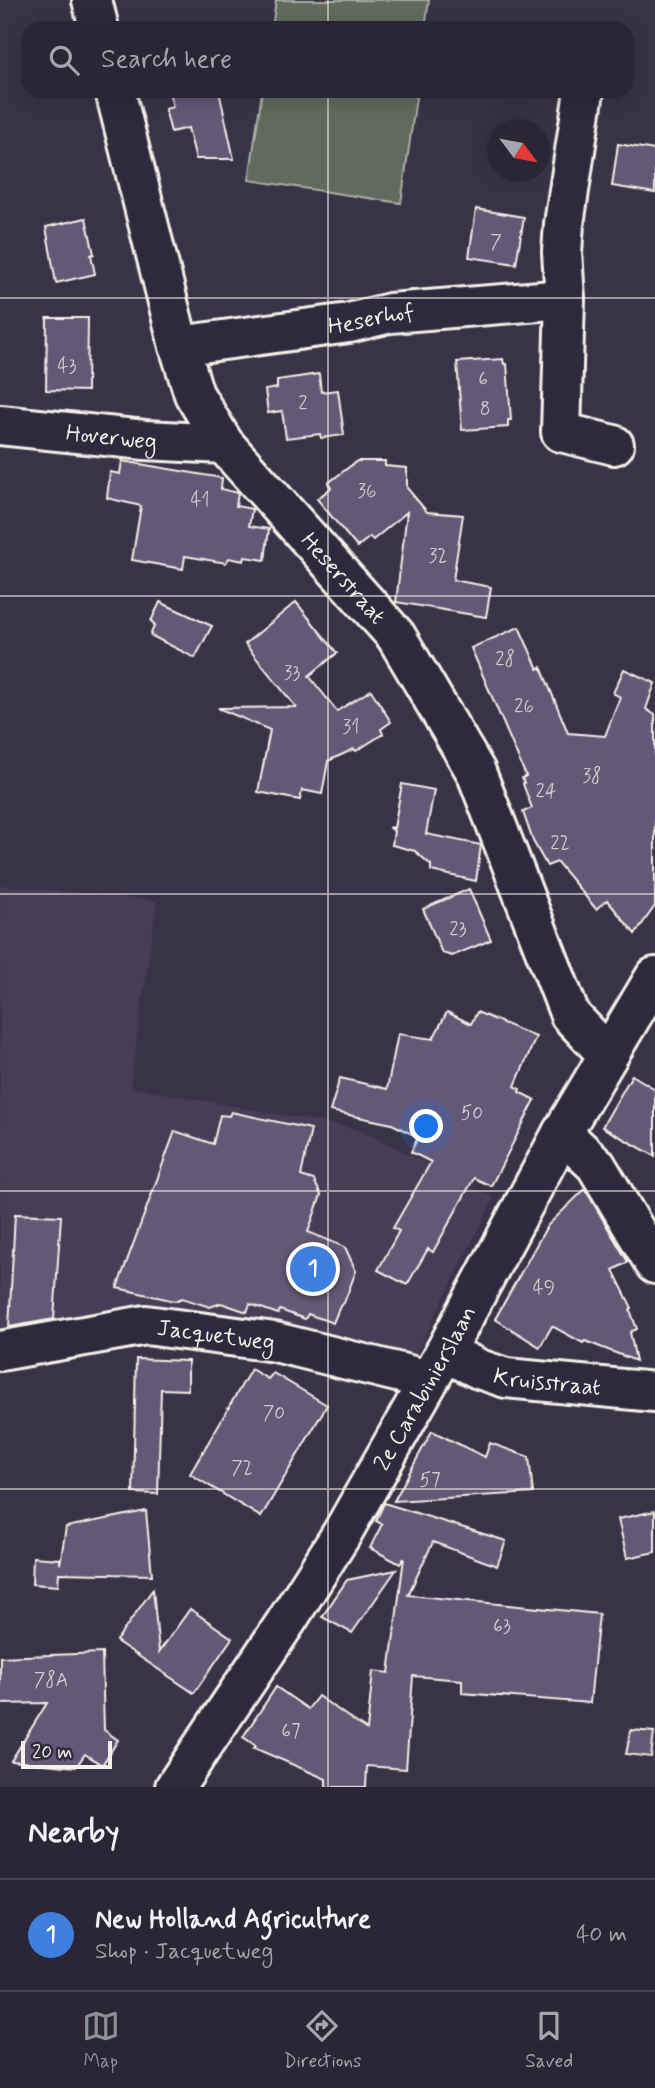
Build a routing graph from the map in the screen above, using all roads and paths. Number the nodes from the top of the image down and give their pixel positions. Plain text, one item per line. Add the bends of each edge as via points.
1 (92, 0) edge
2 (97, 21) edge
3 (117, 98) edge
4 (583, 98) edge
5 (565, 299) junction
6 (178, 346) junction
7 (0, 425) edge
8 (224, 444) junction
9 (614, 445) dead end
10 (655, 977) edge
11 (608, 1055) junction
12 (562, 1133) junction
13 (655, 1264) edge
14 (0, 1351) edge
15 (437, 1366) junction
16 (655, 1392) edge
17 (175, 1787) edge

1 - 2 street
3 - 6 street, Heserstraat
4 - 5 street via 564,224
5 - 6 street, Heserhof via 390,313 349,323
5 - 9 street via 561,432
6 - 8 street, Heserstraat via 194,394
7 - 8 street, Hoverweg
8 - 11 street, Heserstraat via 396,636 476,772 570,1015
10 - 11 street, 2e Carabinierslaan
11 - 12 street, 2e Carabinierslaan
12 - 13 street via 596,1165
12 - 15 street, 2e Carabinierslaan
14 - 15 street, Jacquetweg via 146,1325
15 - 16 street, Kruisstraat via 479,1369 506,1378
15 - 17 street, 2e Carabinierslaan via 341,1535

